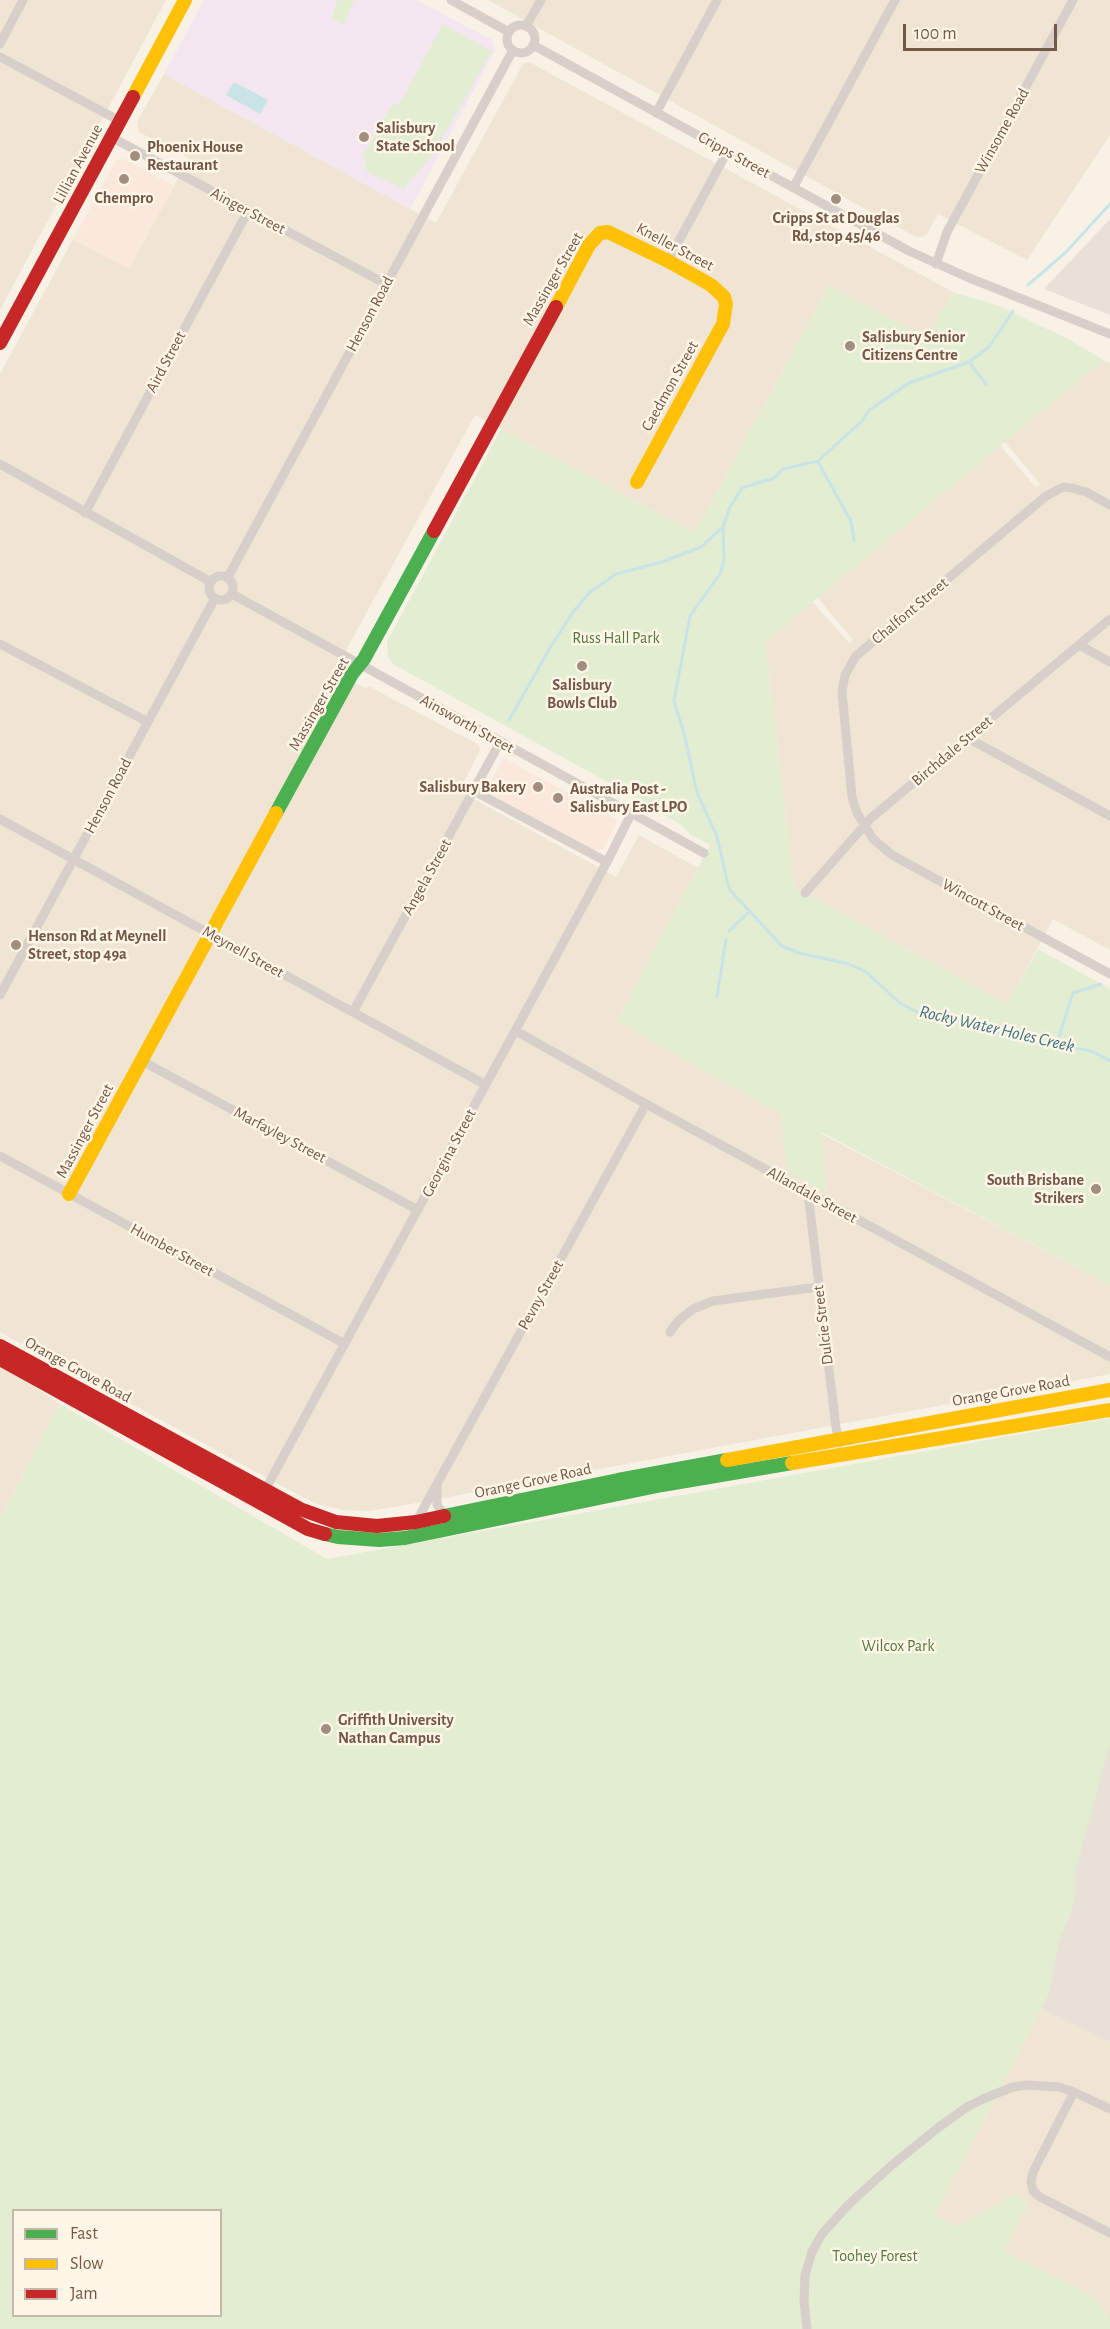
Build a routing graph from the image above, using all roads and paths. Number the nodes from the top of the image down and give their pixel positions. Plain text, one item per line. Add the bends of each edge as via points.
1 (23, 0) edge
2 (185, 0) edge
3 (451, 0) edge
4 (541, 0) edge
5 (717, 0) edge
6 (895, 0) edge
7 (1073, 0) edge
8 (526, 26) junction
9 (509, 32) junction
10 (0, 44) edge
11 (533, 45) junction
12 (513, 50) junction
13 (0, 57) edge
14 (656, 113) junction
15 (120, 121) junction
16 (111, 137) junction
17 (727, 152) junction
18 (793, 188) junction
19 (248, 211) junction
20 (600, 233) joint
21 (668, 261) junction
22 (936, 264) junction
23 (386, 284) junction
24 (726, 304) joint
25 (1110, 334) edge
26 (0, 343) edge
27 (0, 464) edge
28 (637, 482) dead end
29 (1110, 505) edge
30 (85, 513) junction
31 (228, 577) junction
32 (211, 582) junction
33 (232, 594) junction
34 (215, 598) junction
35 (1110, 619) edge
36 (0, 644) edge
37 (1079, 645) junction
38 (1110, 662) edge
39 (359, 664) junction
40 (148, 722) junction
41 (968, 738) junction
42 (500, 742) junction
43 (474, 791) junction
44 (631, 814) junction
45 (1110, 816) edge
46 (0, 819) edge
47 (864, 826) junction
48 (704, 853) dead end
49 (74, 860) junction
50 (608, 862) junction
51 (805, 893) dead end
52 (211, 934) junction
53 (1110, 974) edge
54 (0, 994) edge
55 (353, 1012) junction
56 (516, 1031) junction
57 (142, 1060) junction
58 (486, 1085) junction
59 (646, 1104) junction
60 (0, 1156) edge
61 (808, 1193) junction
62 (69, 1194) junction
63 (418, 1210) junction
64 (818, 1287) junction
65 (670, 1332) dead end
66 (345, 1344) junction
67 (1, 1351) edge
68 (1110, 1357) edge
69 (1110, 1390) edge
70 (1110, 1410) edge
71 (838, 1439) junction
72 (846, 1455) junction
73 (437, 1487) junction
74 (265, 1490) junction
75 (446, 1516) junction
76 (416, 1522) junction
77 (1074, 2091) junction
78 (1110, 2109) edge
79 (1110, 2233) edge
80 (807, 2329) edge

1 - 10 street
2 - 15 main road, Lillian Avenue
3 - 9 street
4 - 8 street
5 - 14 street
6 - 18 street
7 - 22 street, Winsome Road via 947,232
8 - 9 street via 514,27
8 - 11 street via 534,36
9 - 12 street via 507,40
11 - 12 street via 524,52
11 - 14 street, Cripps Street
12 - 23 street, Henson Road
13 - 15 street
14 - 17 street, Cripps Street
15 - 16 main road, Lillian Avenue
16 - 19 street, Ainger Street
16 - 26 main road, Lillian Avenue
17 - 18 street, Cripps Street
17 - 21 street
18 - 22 street, Cripps Street
19 - 23 street, Ainger Street
19 - 30 street, Aird Street
20 - 21 main road, Kneller Street via 616,234
20 - 39 main road, Massinger Street via 589,245
21 - 24 main road, Kneller Street via 711,285
22 - 25 street, Cripps Street
23 - 31 street, Henson Road
24 - 28 main road, Caedmon Street via 723,324
27 - 30 street
29 - 47 street, Chalfont Street via 1079,489 1063,487 1053,491 856,656 845,675 842,708 852,797
30 - 32 street
31 - 32 street via 220,576
31 - 33 street
32 - 34 street
33 - 34 street
33 - 39 street, Ainsworth Street
34 - 40 street, Henson Road
35 - 37 street, Birchdale Street
36 - 40 street
37 - 38 street
37 - 41 street, Birchdale Street
39 - 42 street, Ainsworth Street
39 - 52 main road, Massinger Street
40 - 49 street, Henson Road
41 - 45 street
41 - 47 street, Birchdale Street
42 - 43 street, Angela Street
42 - 44 street, Ainsworth Street
43 - 50 street
43 - 55 street, Angela Street
44 - 48 street, Ainsworth Street
44 - 50 street, Georgina Street
46 - 49 street, Meynell Street
47 - 51 street, Birchdale Street
47 - 53 street, Wincott Street via 892,855
49 - 52 street, Meynell Street
49 - 54 street, Henson Road
50 - 56 street, Georgina Street
52 - 55 street, Meynell Street
52 - 57 main road, Massinger Street
55 - 58 street, Meynell Street
56 - 58 street, Georgina Street
56 - 59 street, Allandale Street
57 - 62 main road, Massinger Street
57 - 63 street, Marfayley Street
58 - 63 street, Georgina Street
59 - 61 street, Allandale Street
59 - 73 street, Pevny Street
60 - 62 street, Humber Street
61 - 64 street, Dulcie Street
61 - 68 street, Allandale Street
62 - 66 street, Humber Street
63 - 66 street, Georgina Street
64 - 65 street via 714,1301 678,1321
64 - 71 street, Dulcie Street
66 - 74 street, Georgina Street
67 - 72 main road, Orange Grove Road via 279,1515 338,1537 405,1538 662,1485
67 - 74 main road, Orange Grove Road
69 - 71 main road, Orange Grove Road
70 - 72 main road, Orange Grove Road
71 - 72 street, Dulcie Street
71 - 75 main road, Orange Grove Road
73 - 75 street via 437,1505
73 - 76 street, Pevny Street
74 - 76 main road, Orange Grove Road via 336,1522 377,1526
75 - 76 main road, Orange Grove Road
77 - 78 street
77 - 79 street via 1033,2172 1033,2191
77 - 80 street via 1028,2085 985,2097 892,2165 837,2216 812,2252 804,2301

